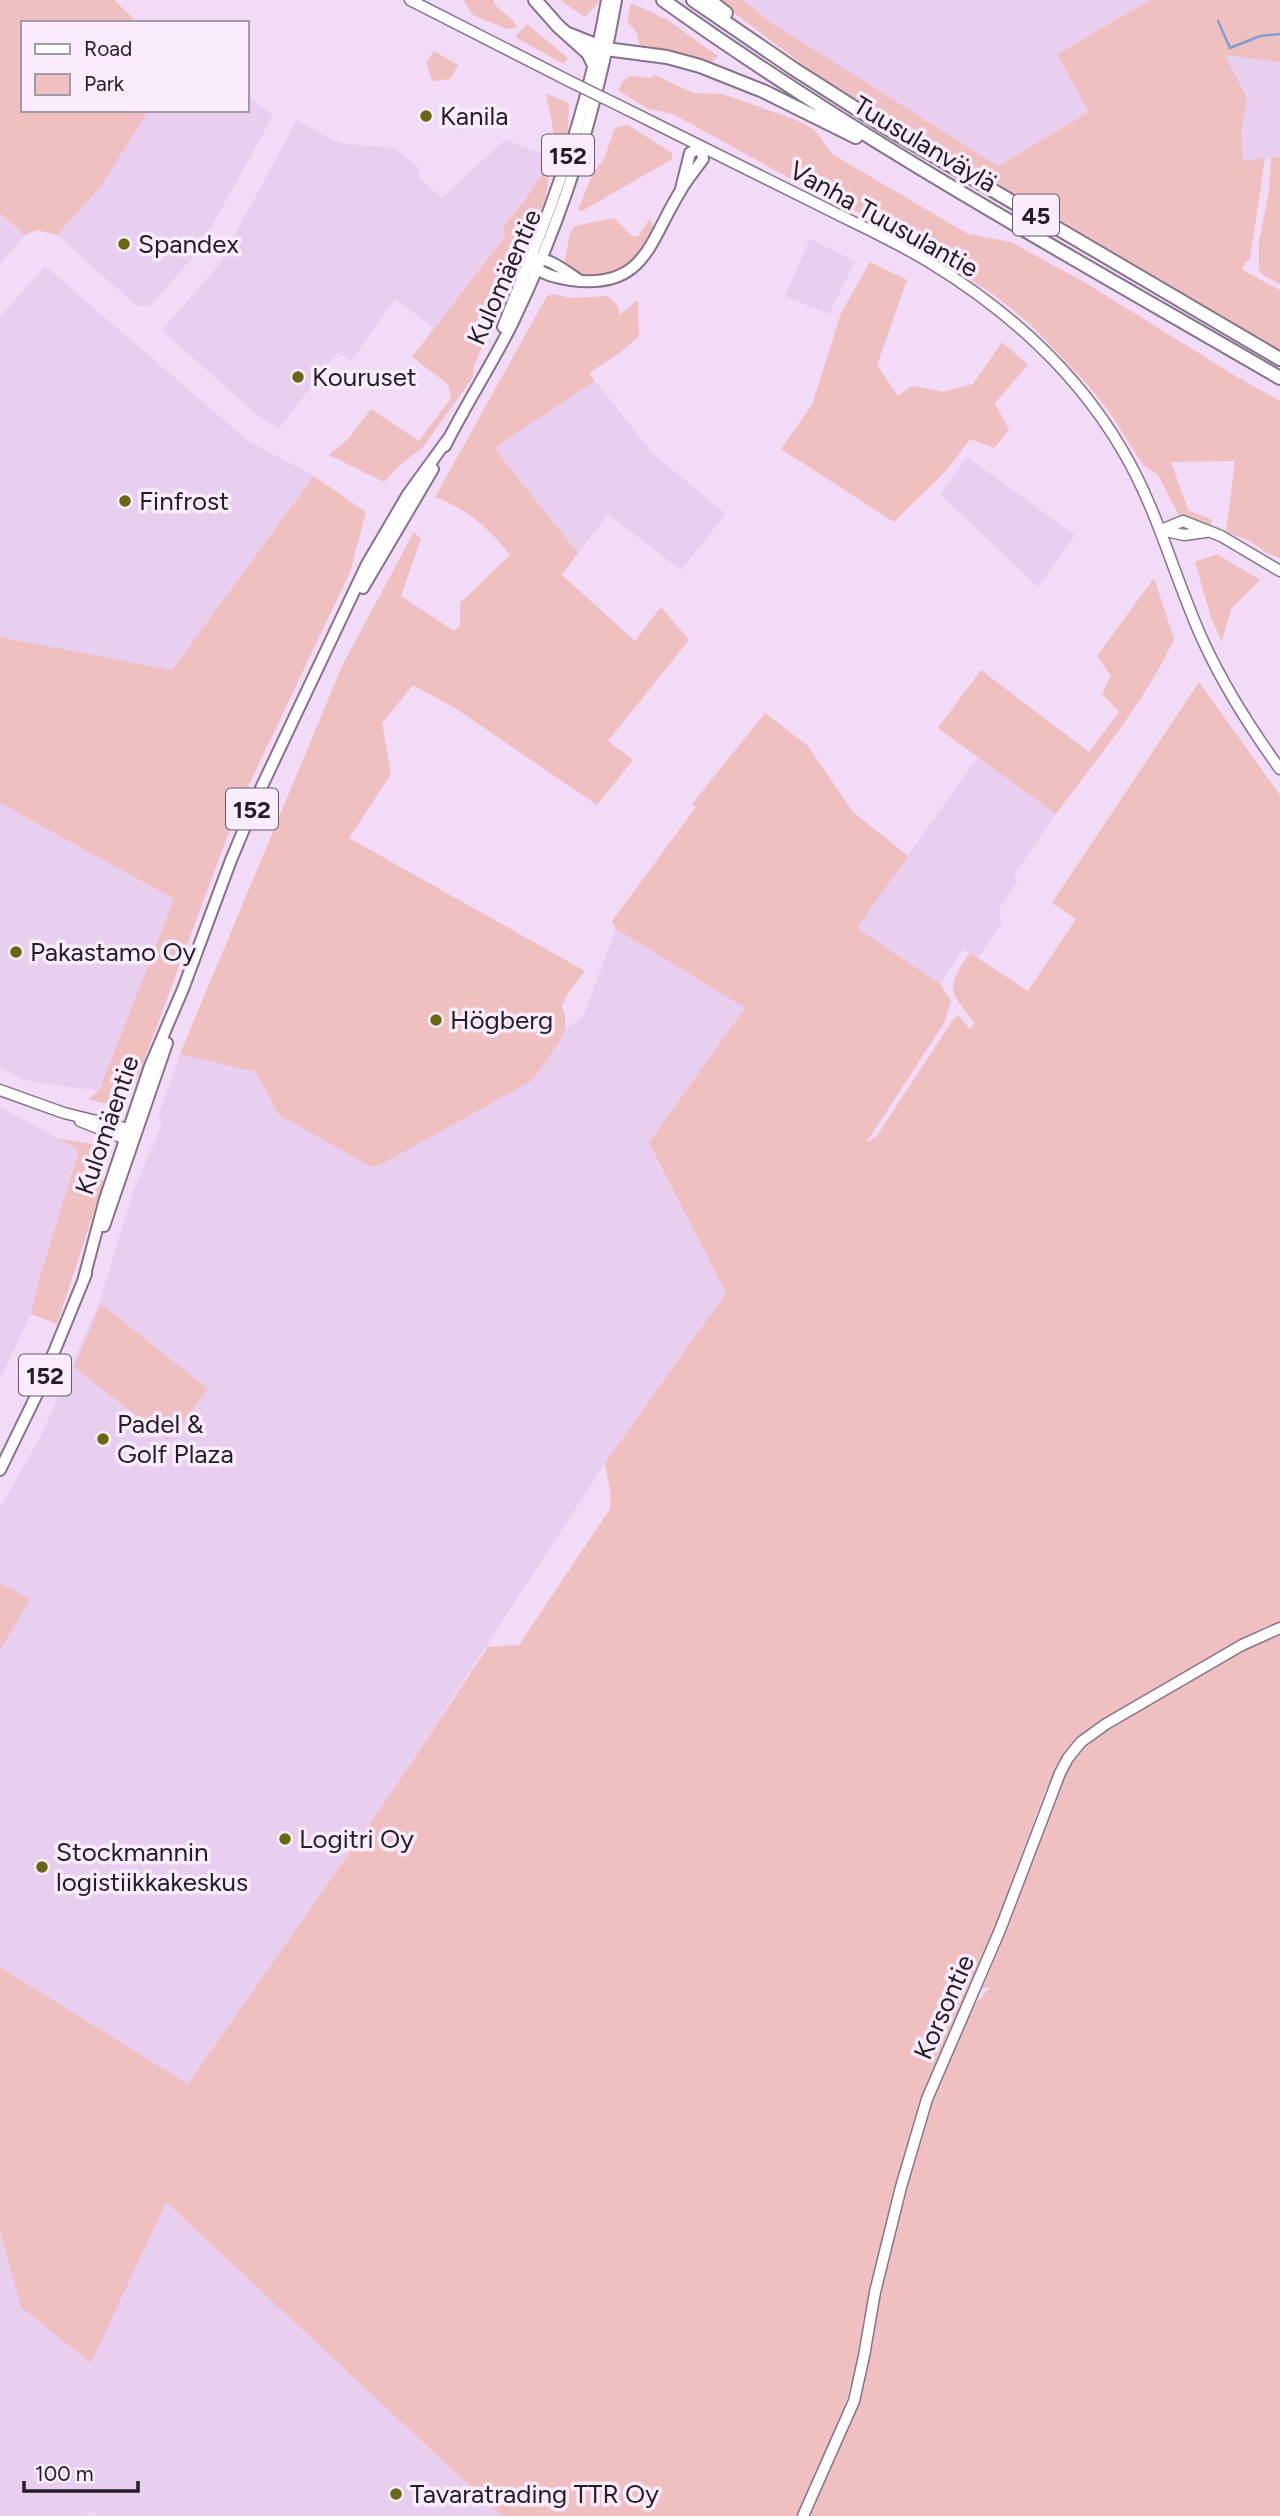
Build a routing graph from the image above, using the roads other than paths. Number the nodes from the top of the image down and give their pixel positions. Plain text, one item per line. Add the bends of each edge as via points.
1 (410, 0) edge
2 (535, 0) edge
3 (663, 0) edge
4 (693, 0) edge
5 (709, 0) edge
6 (613, 1) edge
7 (568, 34) junction
8 (602, 48) junction
9 (594, 65) junction
10 (794, 69) junction
11 (701, 147) junction
12 (923, 170) junction
13 (536, 262) junction
14 (1280, 359) edge
15 (1280, 378) edge
16 (1161, 530) junction
17 (1280, 571) edge
18 (1280, 769) edge
19 (0, 1090) edge
20 (131, 1136) junction
21 (0, 1470) edge
22 (1280, 1628) edge
23 (803, 2516) edge

1 - 11 main road, Vanha Tuusulantie, bridge
2 - 7 highway
3 - 12 highway, Tuusulanväylä / 45 via 778,80
4 - 10 highway, Tuusulanväylä / 45
5 - 10 highway
6 - 8 main road, Kulomäentie / 152
7 - 8 highway
7 - 9 highway
8 - 9 main road, Kulomäentie / 152
8 - 12 highway via 667,57 739,80
8 - 13 main road, Kulomäentie / 152 via 571,175
9 - 13 main road, Kulomäentie / 152
10 - 14 highway, Tuusulanväylä / 45
11 - 13 main road via 691,153 681,189 639,264 598,282 551,276
11 - 16 main road, Vanha Tuusulantie via 928,261 1021,328 1087,399 1123,452
12 - 15 highway, Tuusulanväylä / 45
13 - 20 main road, Kulomäentie / 152 via 512,324 335,635 262,786 150,1066
16 - 17 main road via 1179,521 1210,531
16 - 18 main road, Vanha Tuusulantie via 1209,653 1237,706
19 - 20 main road
20 - 21 main road, Kulomäentie / 152 via 84,1278
22 - 23 main road, Korsontie via 1106,1724 1068,1758 927,2099 874,2292 853,2401

